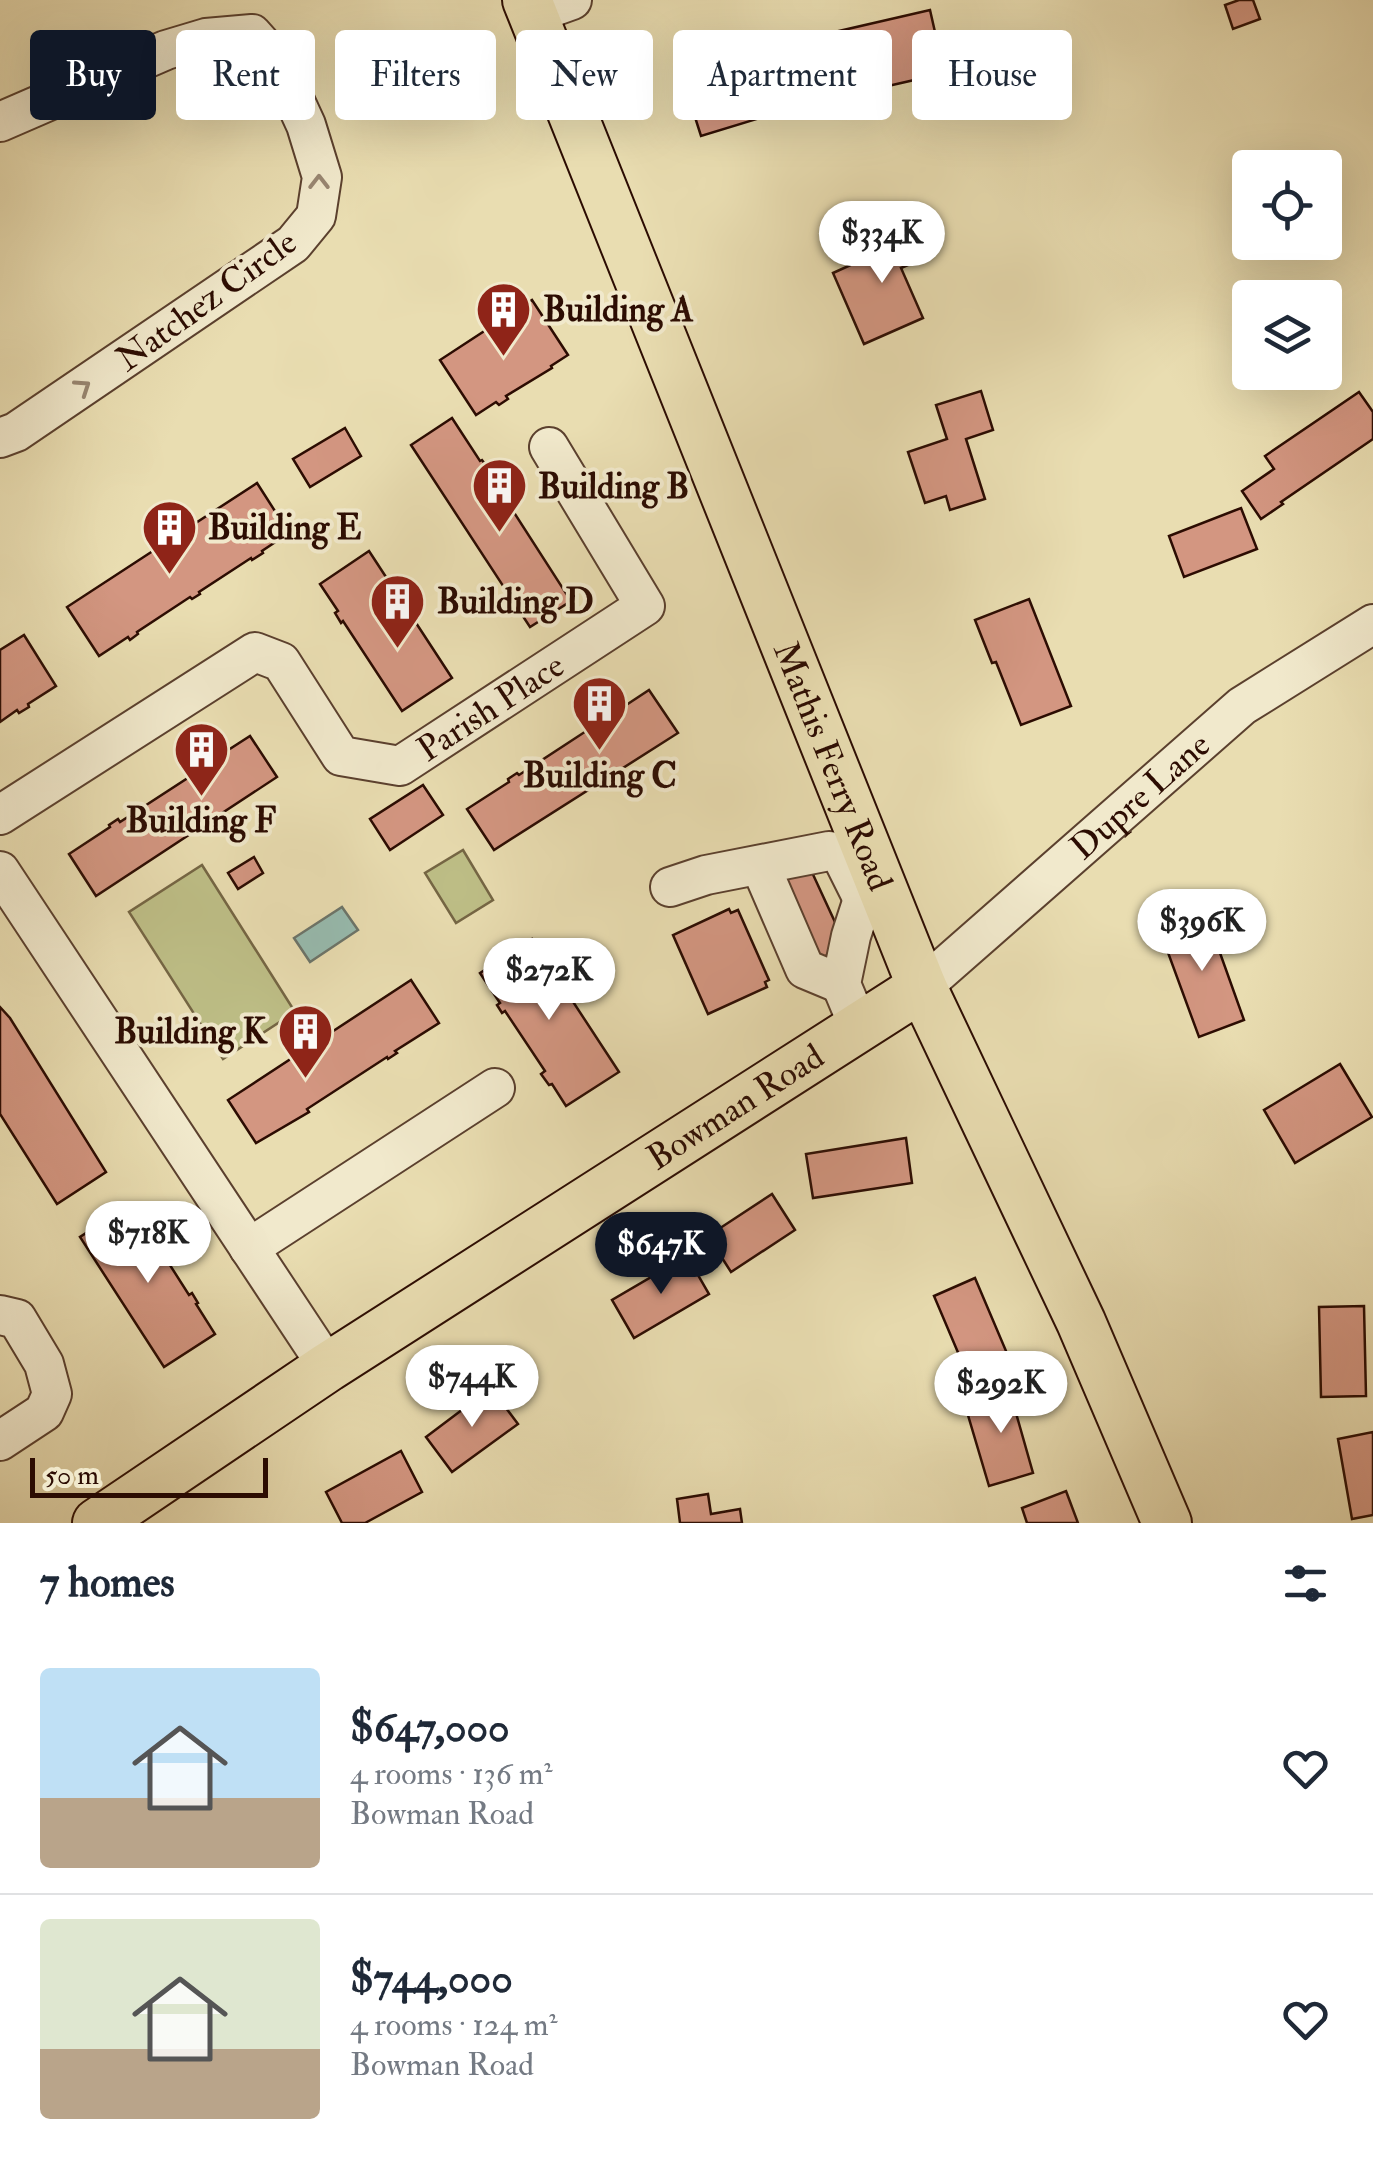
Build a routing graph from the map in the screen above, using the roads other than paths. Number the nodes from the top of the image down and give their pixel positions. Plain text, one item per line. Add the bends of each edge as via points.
1 (544, 4) edge
2 (0, 122) edge
3 (0, 438) edge
4 (549, 447) dead end
5 (1373, 624) edge
6 (0, 816) edge
7 (760, 865) junction
8 (0, 871) edge
9 (670, 887) dead end
10 (874, 897) junction
11 (841, 984) junction
12 (922, 987) junction
13 (859, 1027) junction
14 (495, 1088) dead end
15 (250, 1248) junction
16 (0, 1315) edge
17 (328, 1367) junction
18 (0, 1442) edge
19 (97, 1523) edge
20 (1167, 1523) edge

1 - 10 main road, Mathis Ferry Road
3 -> 2 street, Natchez Circle via 293,244 316,216 322,177 278,62 252,34 166,50
4 - 6 street, Parish Place via 645,606 400,766 341,756 282,662 255,652
5 - 12 street, Dupre Lane via 1242,706
7 - 9 street
7 - 10 street via 840,853
7 - 11 street via 805,970
8 - 15 street
10 - 11 street via 851,936
10 - 12 main road, Mathis Ferry Road
11 - 13 street
12 - 13 main road, Bowman Road
12 - 20 main road, Mathis Ferry Road
13 - 17 main road, Bowman Road
14 - 15 street
15 - 17 street
16 - 18 street via 17,1319 44,1364 52,1394 44,1412
17 - 19 main road, Bowman Road

